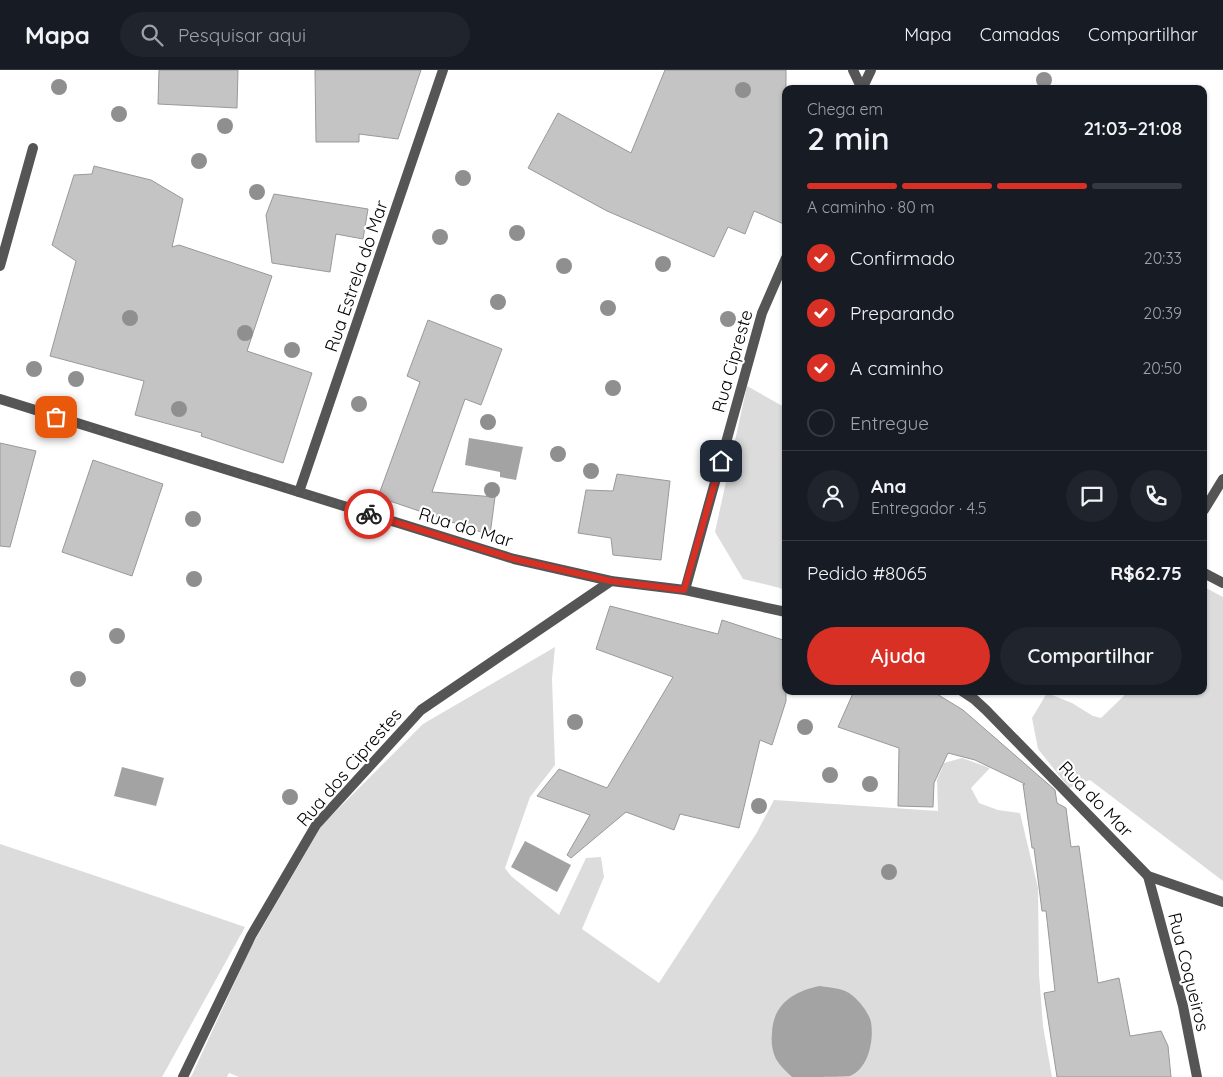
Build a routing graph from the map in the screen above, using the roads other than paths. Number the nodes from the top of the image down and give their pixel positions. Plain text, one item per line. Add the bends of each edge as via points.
1 (443, 70) edge
2 (853, 70) edge
3 (871, 70) edge
4 (860, 85) edge
5 (864, 85) edge
6 (33, 148) dead end
7 (0, 266) edge
8 (782, 267) edge
9 (0, 399) edge
10 (1223, 480) edge
11 (299, 492) junction
12 (1207, 505) edge
13 (1207, 575) edge
14 (611, 581) junction
15 (1223, 583) edge
16 (684, 590) junction
17 (782, 611) edge
18 (978, 695) edge
19 (1148, 876) junction
20 (1223, 902) edge
21 (183, 1077) edge
22 (1197, 1077) edge

1 - 11 street, Rua Estrela do Mar
2 - 4 street
3 - 5 street
6 - 7 street
8 - 16 street, Rua Cipreste via 762,312
9 - 11 street, Rua do Mar
10 - 12 street
11 - 14 street, Rua do Mar via 514,559
13 - 15 street
14 - 16 street, Rua do Mar
14 - 21 street, Rua dos Ciprestes via 422,710 316,825 250,936
16 - 17 street, Rua do Mar
18 - 19 street, Rua do Mar
19 - 20 street, Rua do Mar
19 - 22 street, Rua Coqueiros via 1183,1006

